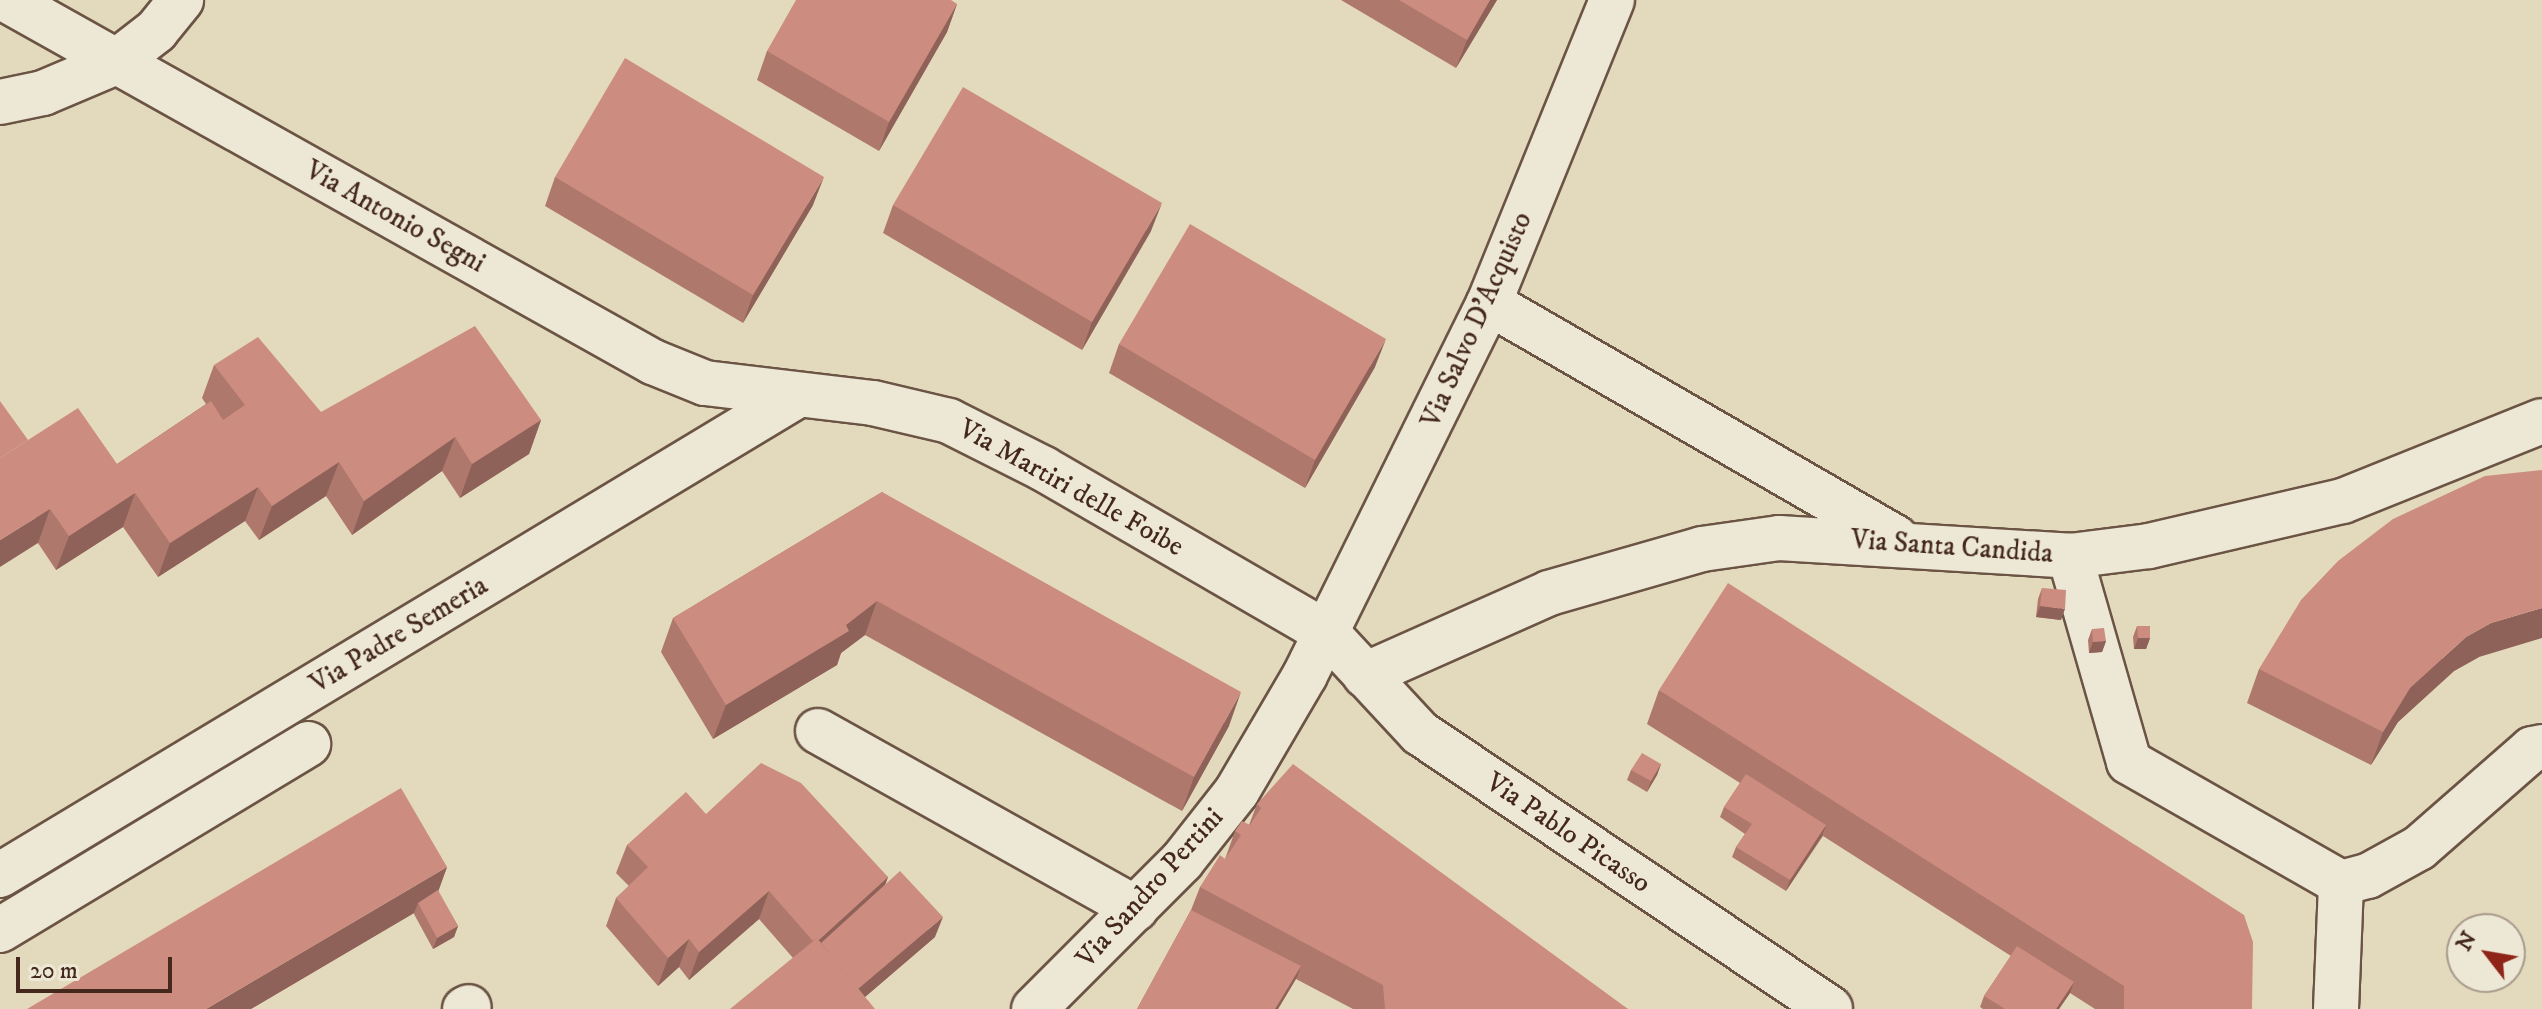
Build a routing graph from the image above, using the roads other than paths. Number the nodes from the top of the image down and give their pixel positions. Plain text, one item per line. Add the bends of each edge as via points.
1 (7, 0) edge
2 (181, 0) edge
3 (1612, 0) edge
4 (116, 62) junction
5 (0, 102) edge
6 (1489, 303) junction
7 (798, 395) junction
8 (2542, 421) edge
9 (1911, 546) junction
10 (2070, 556) junction
11 (1327, 633) junction
12 (1365, 675) junction
13 (818, 731) dead end
14 (308, 744) dead end
15 (2542, 747) edge
16 (0, 875) edge
17 (2341, 883) junction
18 (1136, 909) junction
19 (0, 930) edge
20 (1034, 1009) edge
21 (1830, 1009) edge
22 (2336, 1009) edge

1 - 4 street, Via Antonio Segni
2 - 4 street via 156,31
3 - 6 street, Via Salvo D'Acquisto
4 - 5 street via 43,93
4 - 7 street, Via Antonio Segni via 653,362 705,383
6 - 9 street
6 - 11 street, Via Salvo D'Acquisto
7 - 11 street, Via Martiri delle Foibe via 873,403 949,421 1044,469
7 - 16 street, Via Padre Semeria
8 - 10 street, Via Santa Candida via 2343,501 2229,531
9 - 10 street, Via Santa Candida
9 - 12 street, Via Santa Candida via 1779,538 1688,552 1549,593
10 - 17 street via 2129,762
11 - 12 street, Via Pablo Picasso
11 - 18 street, Via Sandro Pertini via 1237,791
12 - 21 street, Via Pablo Picasso via 1420,733
13 - 18 street
14 - 19 street
15 - 17 street via 2532,749 2419,848 2368,876
17 - 22 street
18 - 20 street, Via Sandro Pertini

